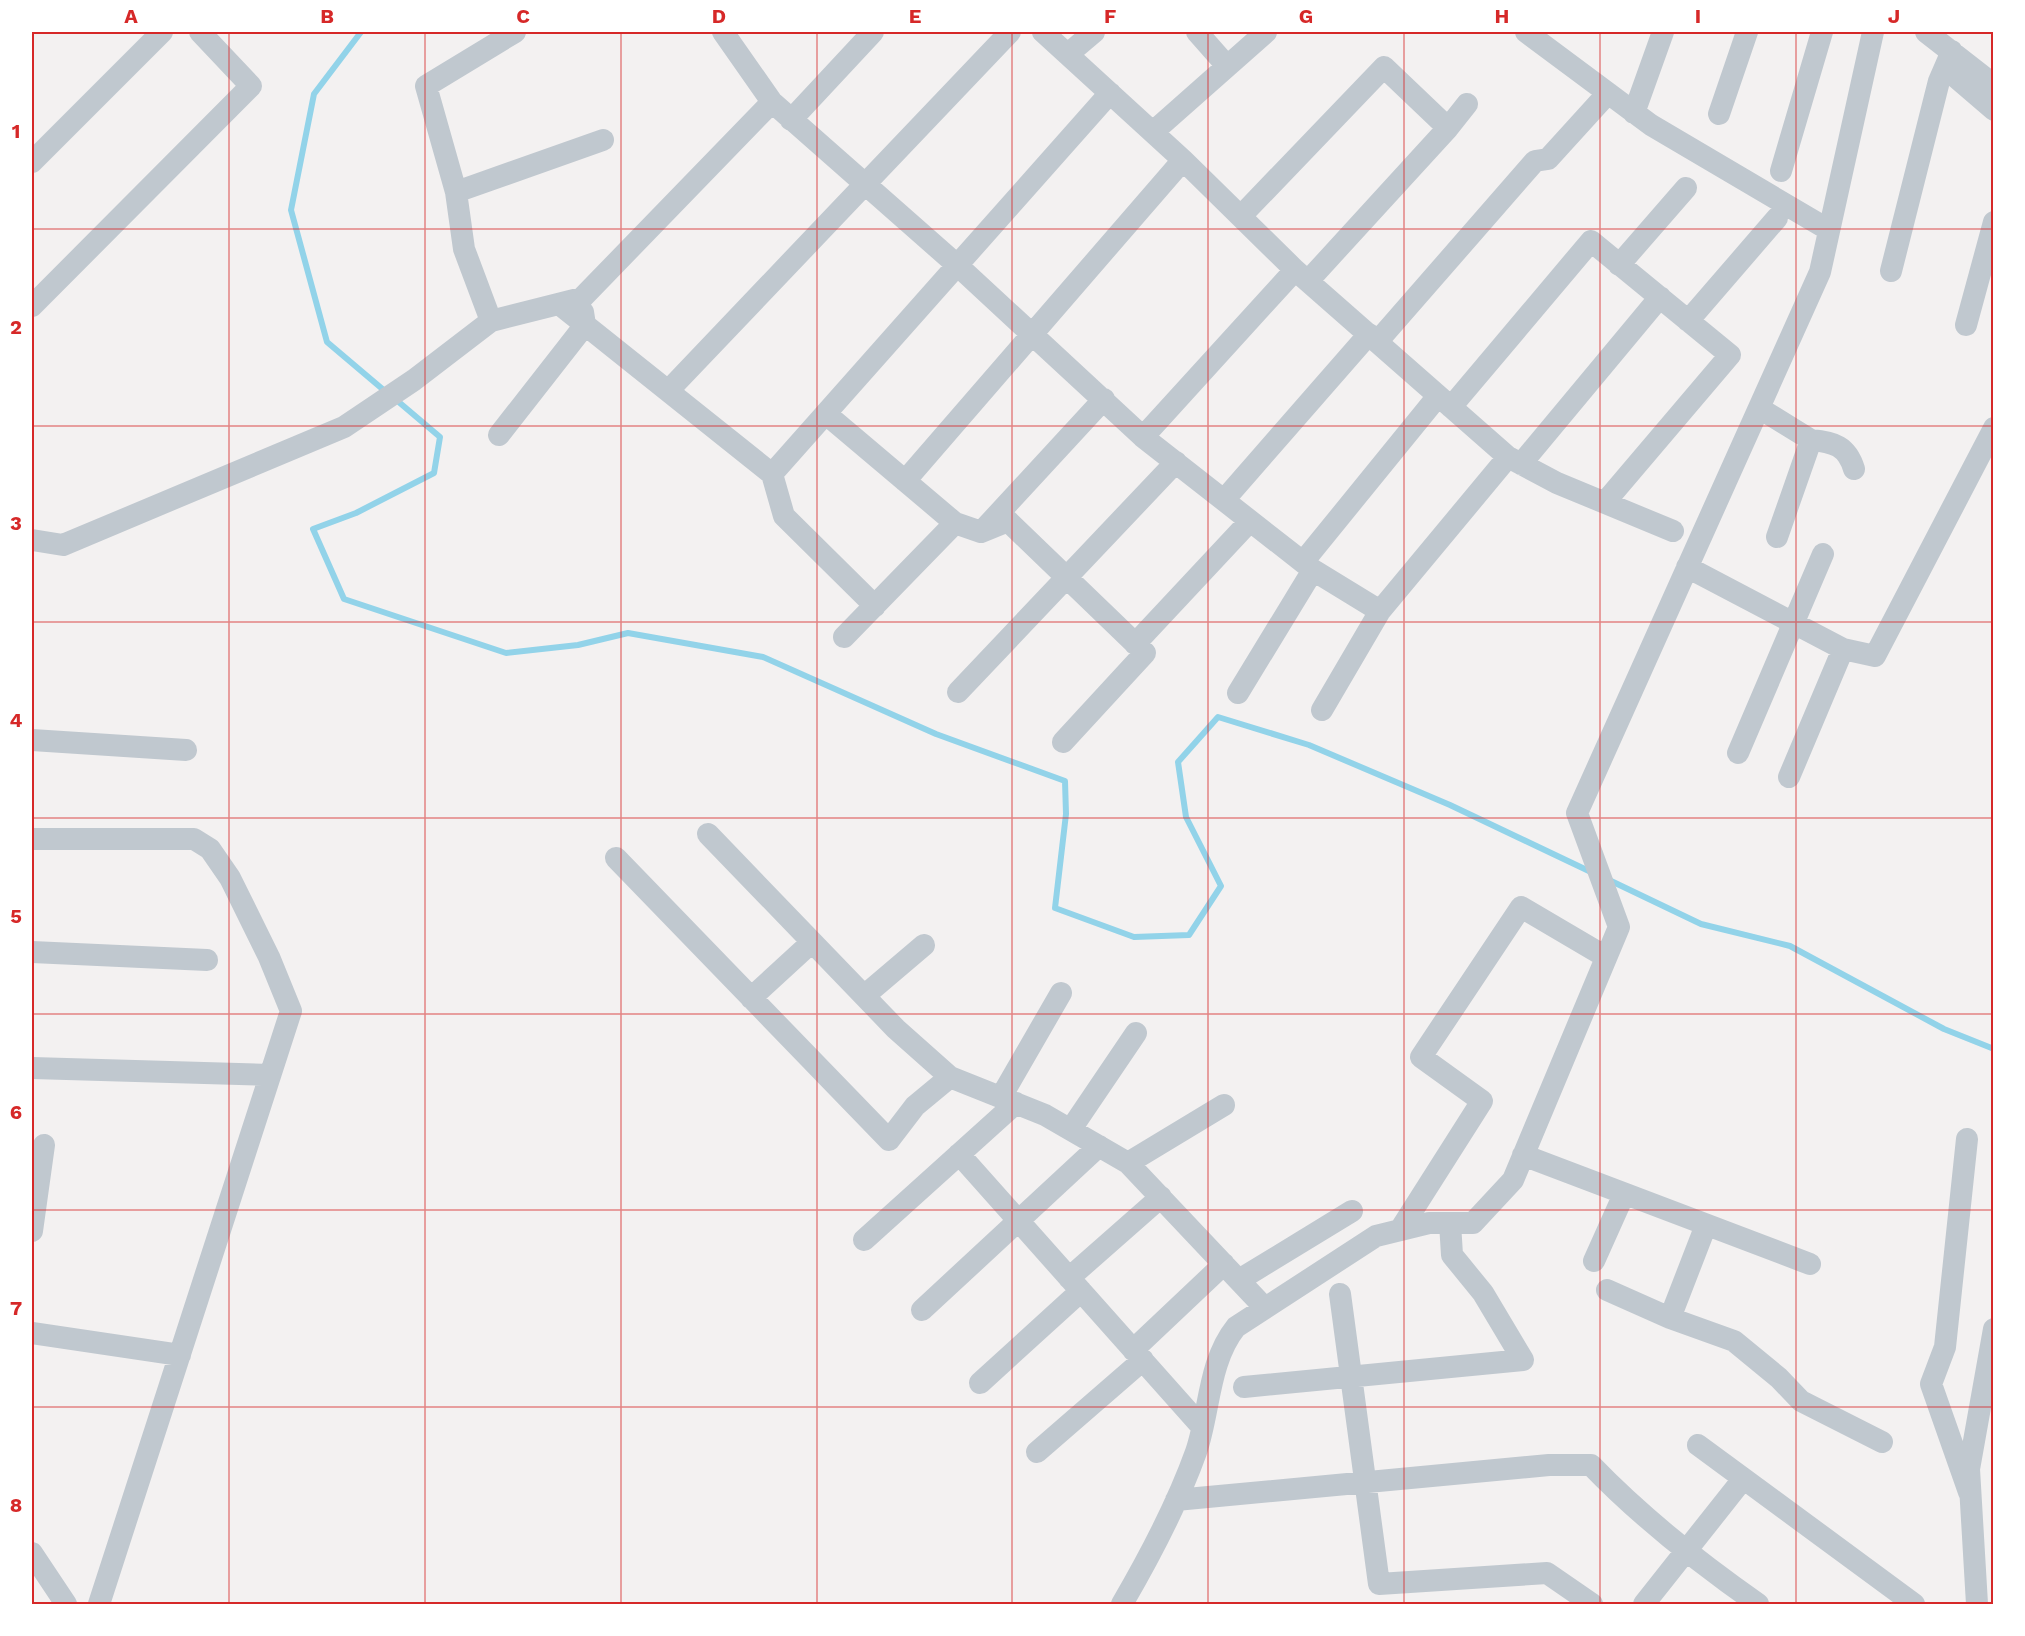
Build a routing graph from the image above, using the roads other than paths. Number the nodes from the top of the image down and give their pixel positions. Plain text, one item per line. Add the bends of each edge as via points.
1 (200, 32) edge
2 (515, 32) edge
3 (723, 32) edge
4 (873, 32) edge
5 (1010, 32) edge
6 (1043, 32) edge
7 (1094, 32) edge
8 (1197, 32) edge
9 (1266, 32) edge
10 (1526, 32) edge
11 (1663, 32) edge
12 (1747, 32) edge
13 (1822, 32) edge
14 (1873, 32) edge
15 (1926, 32) edge
16 (152, 35) edge
17 (1068, 54) junction
18 (1948, 60) junction
19 (1227, 66) junction
20 (1994, 85) edge
21 (1110, 93) junction
22 (1608, 93) junction
23 (772, 102) junction
24 (1467, 104) dead end
25 (1994, 110) edge
26 (1634, 113) junction
27 (1719, 114) dead end
28 (791, 120) junction
29 (1448, 128) junction
30 (1153, 132) junction
31 (603, 141) dead end
32 (1183, 160) junction
33 (32, 162) edge
34 (1781, 171) dead end
35 (864, 183) junction
36 (1686, 188) dead end
37 (456, 192) junction
38 (1241, 216) junction
39 (1777, 218) dead end
40 (1994, 222) edge
41 (1829, 230) junction
42 (957, 265) junction
43 (1619, 265) junction
44 (1891, 270) dead end
45 (1301, 275) junction
46 (1659, 297) junction
47 (582, 298) junction
48 (559, 304) junction
49 (32, 306) edge
50 (490, 321) junction
51 (1688, 321) junction
52 (585, 325) junction
53 (1966, 325) dead end
54 (1032, 334) junction
55 (1373, 338) junction
56 (668, 391) junction
57 (1104, 399) junction
58 (1445, 401) junction
59 (1759, 408) junction
60 (826, 414) junction
61 (1994, 428) edge
62 (499, 435) dead end
63 (1143, 437) junction
64 (1811, 440) junction
65 (1515, 460) junction
66 (1176, 462) junction
67 (1854, 469) dead end
68 (772, 474) junction
69 (905, 481) junction
70 (1224, 500) junction
71 (1606, 501) junction
72 (1250, 521) junction
73 (955, 523) junction
74 (1673, 531) dead end
75 (981, 532) junction
76 (1777, 537) dead end
77 (32, 540) edge
78 (1823, 554) dead end
79 (1308, 566) junction
80 (1687, 567) junction
81 (1066, 577) junction
82 (875, 606) junction
83 (1380, 611) junction
84 (1794, 621) junction
85 (844, 637) dead end
86 (1135, 644) junction
87 (1843, 649) junction
88 (957, 692) dead end
89 (1238, 693) dead end
90 (1323, 710) dead end
91 (32, 740) edge
92 (1063, 742) dead end
93 (186, 750) dead end
94 (1738, 753) dead end
95 (1789, 777) dead end
96 (708, 834) dead end
97 (32, 839) edge
98 (616, 858) dead end
99 (812, 942) junction
100 (924, 945) dead end
101 (32, 952) edge
102 (1606, 957) junction
103 (207, 960) dead end
104 (1061, 993) dead end
105 (864, 996) junction
106 (751, 998) junction
107 (1136, 1033) dead end
108 (32, 1068) edge
109 (270, 1075) junction
110 (950, 1077) junction
111 (1008, 1100) junction
112 (1224, 1105) dead end
113 (1071, 1129) junction
114 (1967, 1139) dead end
115 (44, 1145) dead end
116 (1099, 1146) junction
117 (959, 1154) junction
118 (1523, 1155) junction
119 (1128, 1163) junction
120 (1624, 1194) junction
121 (1161, 1197) junction
122 (1352, 1211) dead end
123 (1019, 1222) junction
124 (1450, 1223) junction
125 (1706, 1225) junction
126 (1400, 1230) junction
127 (32, 1231) edge
128 (864, 1240) dead end
129 (1594, 1261) dead end
130 (1810, 1264) dead end
131 (1231, 1272) junction
132 (1075, 1284) junction
133 (1607, 1290) dead end
134 (1340, 1294) dead end
135 (1265, 1308) junction
136 (922, 1310) dead end
137 (1670, 1318) junction
138 (1994, 1329) edge
139 (32, 1333) edge
140 (180, 1355) junction
141 (1138, 1355) junction
142 (1351, 1376) junction
143 (980, 1383) dead end
144 (1244, 1387) dead end
145 (1202, 1427) junction
146 (1882, 1442) dead end
147 (1698, 1445) dead end
148 (1037, 1452) dead end
149 (1743, 1479) junction
150 (1365, 1482) junction
151 (1969, 1492) junction
152 (1176, 1500) junction
153 (1685, 1552) junction
154 (32, 1553) edge
155 (66, 1605) edge
156 (99, 1605) edge
157 (1122, 1605) edge
158 (1592, 1605) edge
159 (1644, 1605) edge
160 (1758, 1605) edge
161 (1914, 1605) edge
162 (1977, 1605) edge

1 - 49 street via 251,86
2 - 37 street via 426,86
3 - 23 street
4 - 28 street
5 - 35 street
6 - 17 street
7 - 17 street
8 - 19 street
9 - 19 street
10 - 22 street
11 - 26 street
12 - 27 street
13 - 34 street
14 - 41 street
15 - 18 street
16 - 33 street
17 - 21 street
18 - 20 street
18 - 25 street
18 - 44 street via 1939,81
19 - 30 street
21 - 30 street
21 - 42 street
22 - 26 street
22 - 55 street via 1548,159 1535,161
23 - 28 street
23 - 47 street
24 - 29 street
26 - 41 street
28 - 35 street
29 - 38 street via 1384,67
29 - 45 street
30 - 32 street
31 - 37 street
32 - 38 street
32 - 54 street
35 - 42 street
35 - 56 street
36 - 43 street
37 - 50 street via 464,249
38 - 45 street
39 - 51 street
40 - 53 street
41 - 59 street via 1820,272
42 - 54 street
42 - 60 street
43 - 46 street
43 - 58 street via 1591,241
45 - 55 street
45 - 63 street
46 - 51 street
46 - 65 street
47 - 48 street
47 - 52 street
48 - 50 street
48 - 52 street
50 - 77 street via 414,380 344,427 63,545
51 - 71 street via 1730,355
52 - 56 street
52 - 62 street
54 - 57 street
54 - 69 street
55 - 58 street
55 - 70 street
56 - 68 street
57 - 63 street
57 - 75 street
58 - 65 street
58 - 79 street
59 - 64 street
59 - 80 street
60 - 68 street
60 - 69 street
61 - 87 street via 1875,656
63 - 66 street
64 - 67 street via 1835,442 1850,456
64 - 76 street
65 - 71 street via 1557,483
65 - 83 street
66 - 70 street
66 - 81 street
68 - 82 street via 784,516
69 - 73 street
70 - 72 street
71 - 74 street
72 - 79 street
72 - 86 street
73 - 75 street
73 - 82 street
75 - 81 street via 1008,521
78 - 84 street
79 - 83 street
79 - 89 street
80 - 84 street
80 - 102 street via 1577,813 1619,927
81 - 86 street
81 - 88 street
82 - 85 street
83 - 90 street
84 - 87 street
84 - 94 street
86 - 92 street via 1145,653
87 - 95 street
91 - 93 street
96 - 99 street
97 - 109 street via 194,839 210,849 230,878 291,1011
98 - 106 street
99 - 105 street
99 - 106 street
100 - 105 street
101 - 103 street
102 - 118 street
102 - 126 street via 1521,907 1421,1057 1482,1101
104 - 111 street
105 - 110 street
106 - 110 street via 889,1140 915,1106
107 - 113 street
108 - 109 street
109 - 140 street
110 - 111 street
111 - 113 street
111 - 117 street
112 - 119 street
113 - 116 street
114 - 151 street via 1945,1347 1931,1384
115 - 127 street
116 - 119 street
116 - 123 street
117 - 123 street
117 - 128 street
118 - 120 street
118 - 124 street via 1513,1180 1473,1222
119 - 121 street
120 - 125 street
120 - 129 street
121 - 131 street
121 - 132 street
122 - 131 street
123 - 132 street
123 - 136 street
124 - 126 street
124 - 142 street via 1452,1255 1484,1293 1523,1360
125 - 130 street
125 - 137 street
126 - 135 street via 1376,1236
131 - 135 street
131 - 141 street
132 - 141 street
132 - 143 street
133 - 137 street
134 - 142 street
135 - 145 street via 1236,1327 1223,1343
137 - 146 street via 1734,1341 1801,1401
138 - 151 street via 1969,1469
139 - 140 street
140 - 156 street
141 - 145 street
141 - 148 street
142 - 144 street
142 - 150 street
145 - 152 street
147 - 149 street
149 - 153 street
149 - 161 street
150 - 152 street
150 - 153 street via 1549,1465 1591,1466
150 - 158 street via 1379,1584 1547,1573
151 - 162 street
152 - 157 street via 1151,1556
153 - 159 street
153 - 160 street
154 - 155 street

